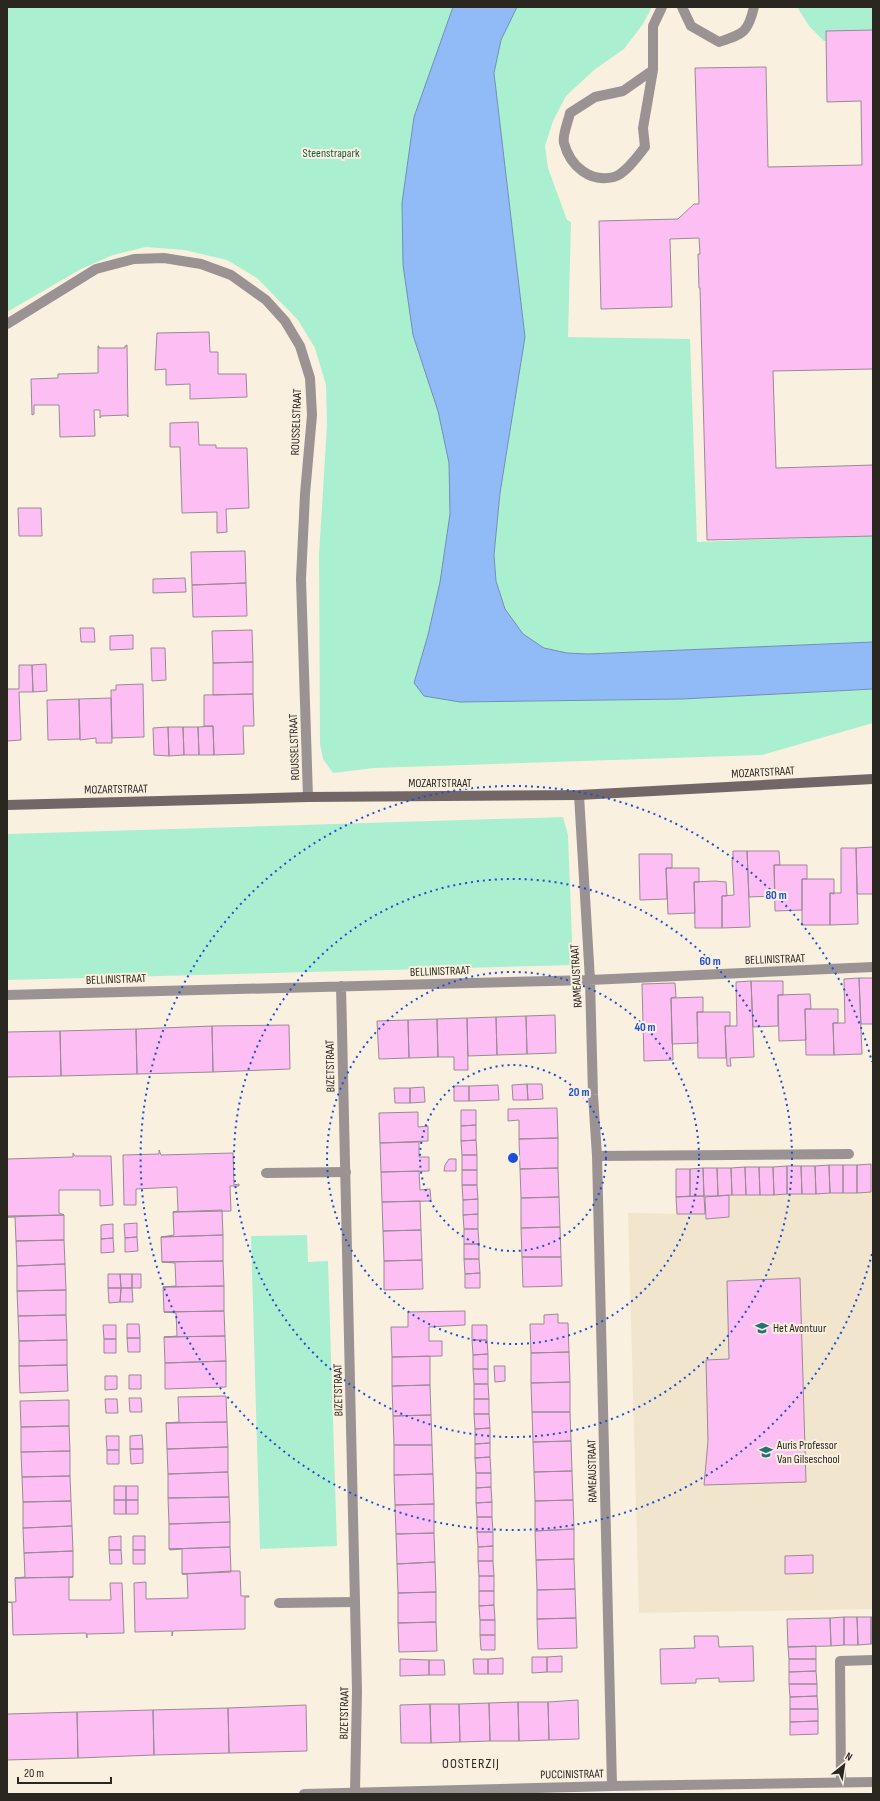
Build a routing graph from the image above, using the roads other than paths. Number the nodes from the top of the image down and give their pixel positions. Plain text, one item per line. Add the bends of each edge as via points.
1 (662, 7) edge
2 (682, 7) edge
3 (754, 7) edge
4 (653, 70) junction
5 (7, 324) edge
6 (873, 779) edge
7 (579, 795) junction
8 (308, 797) junction
9 (7, 805) edge
10 (873, 968) edge
11 (590, 980) junction
12 (341, 986) junction
13 (7, 995) edge
14 (849, 1154) dead end
15 (597, 1156) junction
16 (346, 1172) junction
17 (266, 1173) dead end
18 (355, 1602) junction
19 (279, 1603) dead end
20 (873, 1660) edge
21 (841, 1782) junction
22 (873, 1782) edge
23 (612, 1786) junction
24 (355, 1792) junction
25 (304, 1794) edge

1 - 4 street via 653,26
2 - 3 street via 691,26 718,42 738,36 750,24
4 - 4 street via 623,91 595,97 570,114 564,142 572,162 583,173 598,177 615,177 645,148 643,128
5 - 8 street, ROUSSELSTRAAT via 96,270 134,259 164,258 201,264 231,275 266,300 285,321 300,346 310,378 312,415 301,579
6 - 7 main road, MOZARTSTRAAT
7 - 8 main road, MOZARTSTRAAT
7 - 11 street, RAMEAUSTRAAT
8 - 9 main road, MOZARTSTRAAT
10 - 11 street, BELLINISTRAAT
11 - 12 street, BELLINISTRAAT
11 - 15 street, RAMEAUSTRAAT
12 - 13 street, BELLINISTRAAT
12 - 16 street, BIZETSTRAAT
14 - 15 street
15 - 23 street, RAMEAUSTRAAT
16 - 17 street
16 - 18 street, BIZETSTRAAT
18 - 19 street
18 - 24 street, BIZETSTRAAT
20 - 21 street via 840,1661
21 - 22 street, PUCCINISTRAAT
21 - 23 street, PUCCINISTRAAT
23 - 24 street, PUCCINISTRAAT
24 - 25 street, PUCCINISTRAAT

